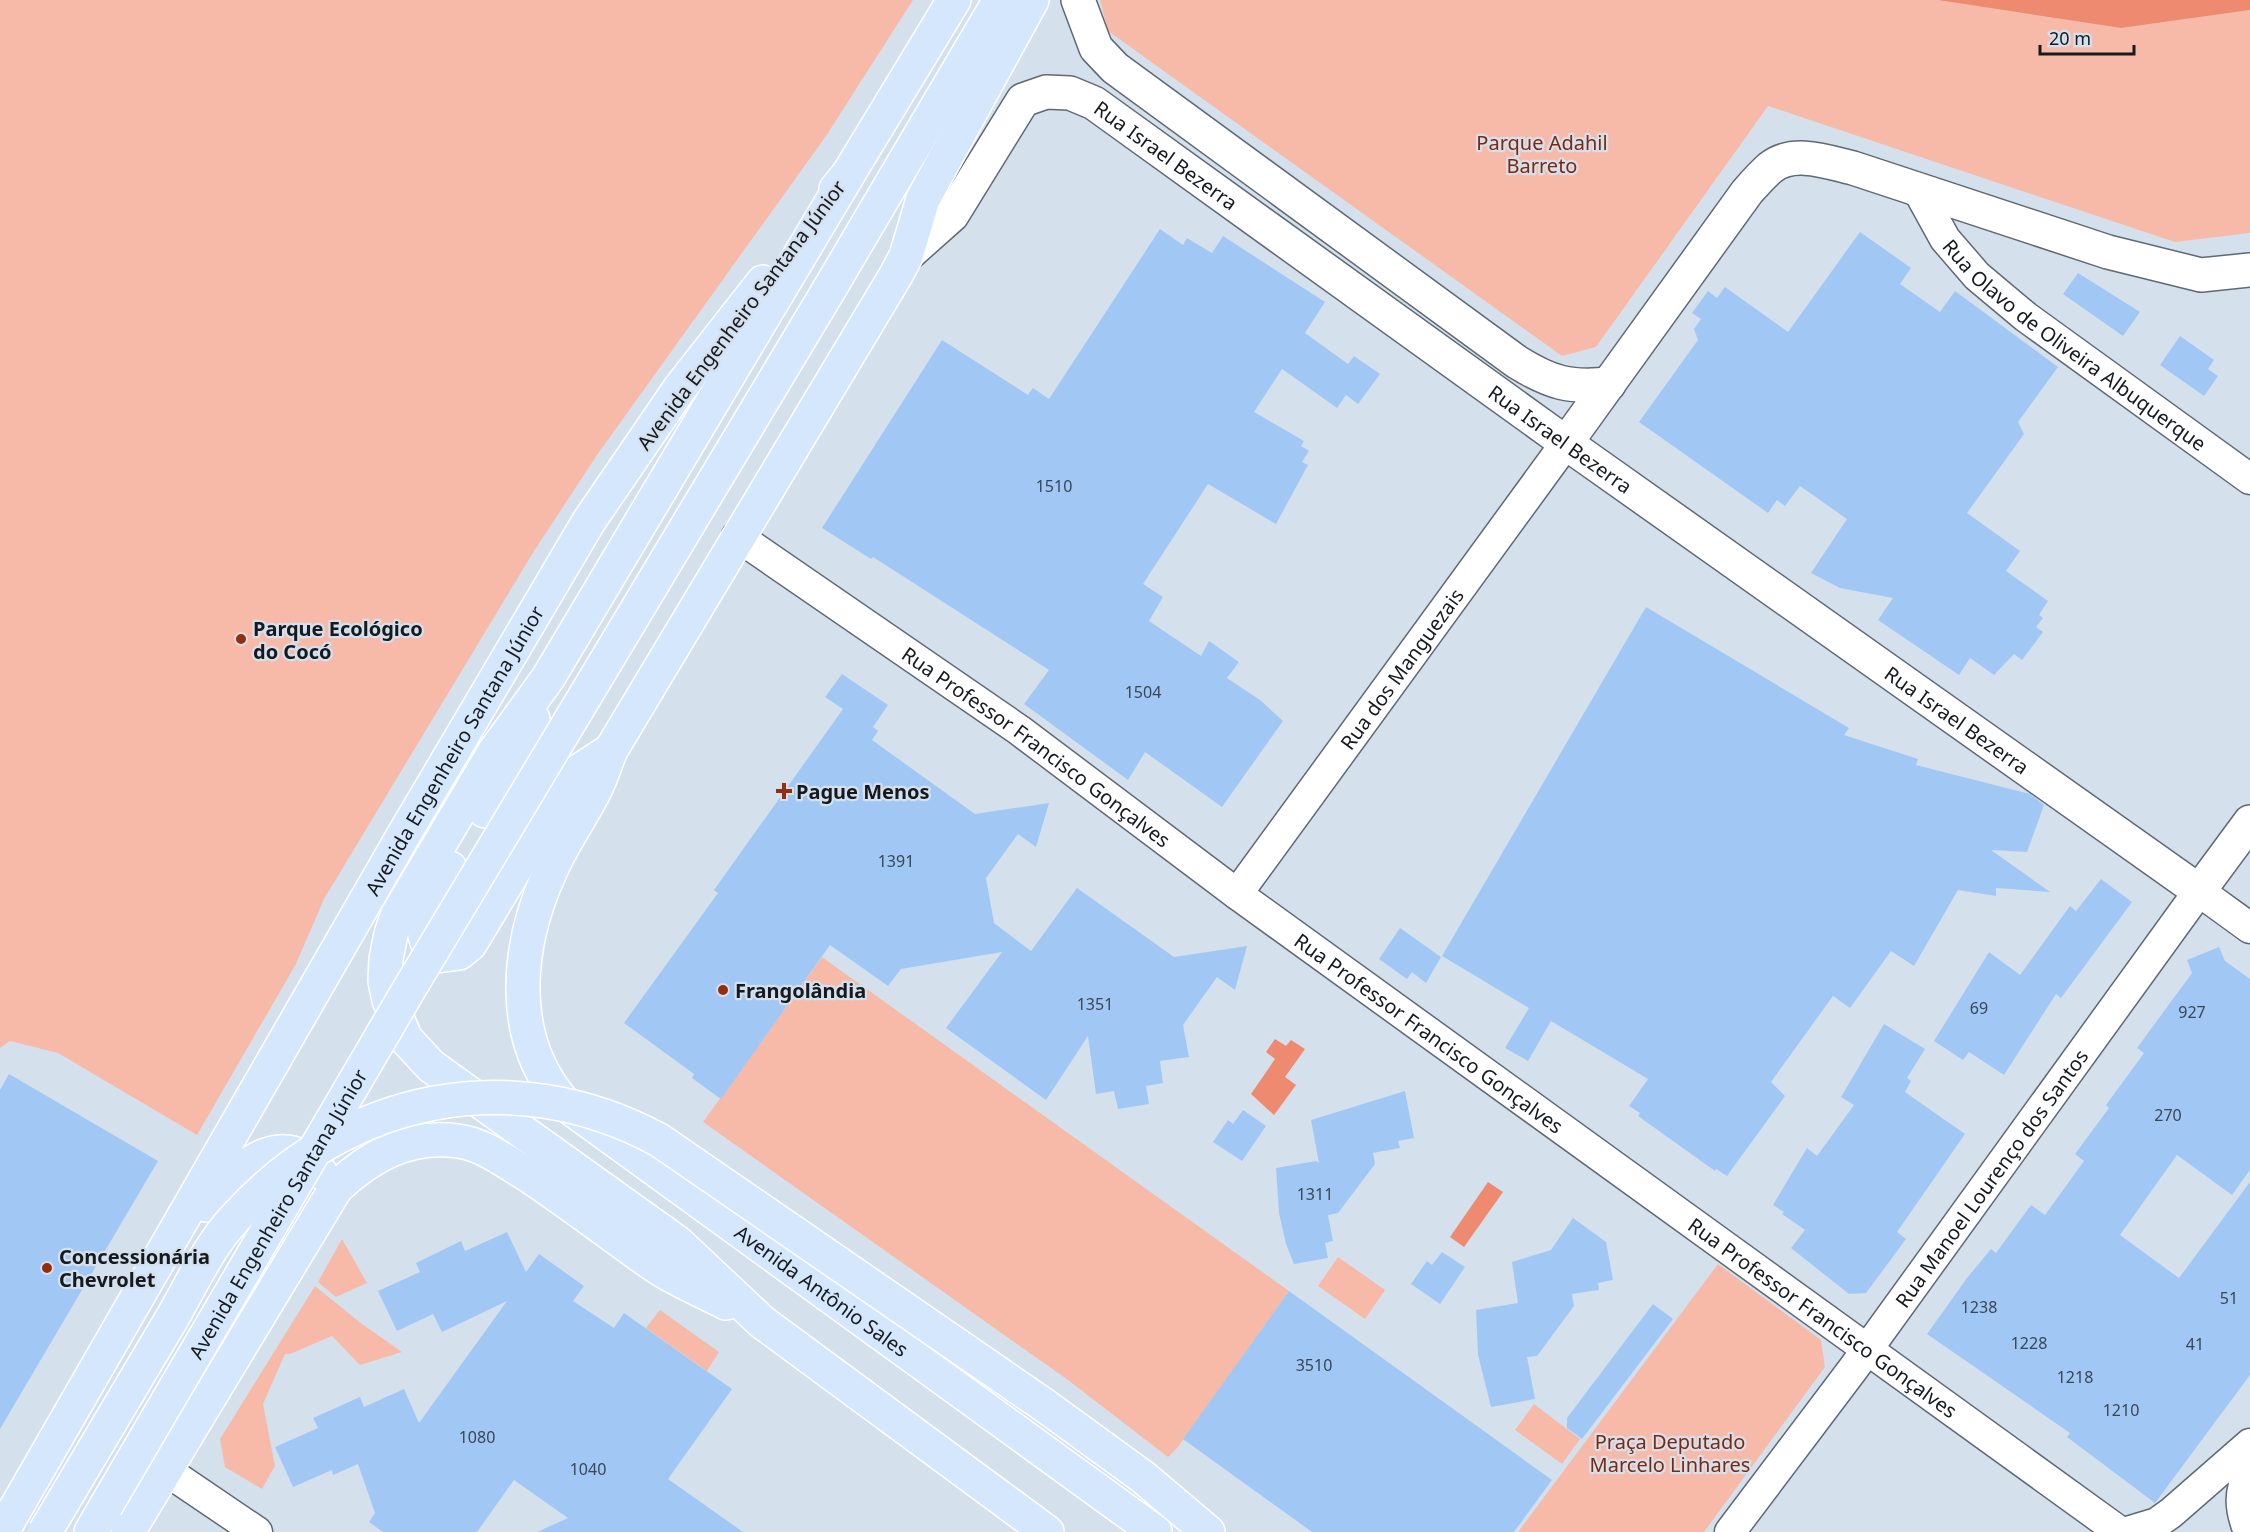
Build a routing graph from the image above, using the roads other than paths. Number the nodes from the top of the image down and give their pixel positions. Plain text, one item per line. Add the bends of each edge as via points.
1 (954, 0) edge
2 (1000, 0) edge
3 (1032, 0) edge
4 (1078, 0) edge
5 (849, 172) junction
6 (1918, 190) junction
7 (906, 256) junction
8 (2250, 270) edge
9 (1609, 384) junction
10 (1566, 443) junction
11 (2250, 479) edge
12 (737, 536) junction
13 (548, 678) junction
14 (611, 750) junction
15 (2250, 822) edge
16 (2199, 891) junction
17 (1237, 894) junction
18 (2250, 928) edge
19 (318, 1218) junction
20 (168, 1248) junction
21 (762, 1322) junction
22 (1868, 1349) junction
23 (2250, 1444) edge
24 (2250, 1468) edge
25 (164, 1469) junction
26 (99, 1519) edge
27 (2, 1532) edge
28 (45, 1532) edge
29 (128, 1532) edge
30 (257, 1532) edge
31 (1047, 1532) edge
32 (1155, 1532) edge
33 (1208, 1532) edge
34 (1730, 1532) edge
35 (2120, 1532) edge
36 (2127, 1532) edge
37 (2249, 1532) edge

1 - 5 main road, Avenida Engenheiro Santana Júnior
2 - 26 main road, Avenida Engenheiro Santana Júnior, bridge via 474,880
3 - 7 main road via 923,199
4 - 9 street, Rua Israel Bezerra via 1096,48 1114,68 1517,362 1554,383 1579,387
5 - 13 main road
5 - 20 main road, Avenida Engenheiro Santana Júnior via 681,388 589,521 403,836
6 - 8 street via 2108,252 2201,275
6 - 9 street via 1810,158 1772,166 1747,192
6 - 11 street, Rua Olavo de Oliveira Albuquerque via 1946,239 1977,276 2026,317
7 - 10 street, Rua Israel Bezerra via 952,215 1023,100 1046,92 1070,93 1094,103 1171,157
7 - 12 main road
9 - 10 street
10 - 16 street, Rua Israel Bezerra
10 - 17 street, Rua dos Manguezais
12 - 14 main road
12 - 17 street, Rua Professor Francisco Gonçalves via 1019,730
13 - 14 main road via 517,760 437,889 424,919 425,945 436,956 459,953 470,945 571,776
13 - 21 main road via 495,751 397,916 386,959 389,1000 406,1039 431,1066 678,1244
14 - 32 main road, Avenida Antônio Sales via 596,790 550,872 531,922 522,993 524,1021 539,1067 551,1089 565,1104
15 - 16 street, Rua Manoel Lourenço dos Santos
16 - 18 street, Rua Israel Bezerra
16 - 22 street, Rua Manoel Lourenço dos Santos
17 - 22 street, Rua Professor Francisco Gonçalves
19 - 20 main road via 323,1192 318,1169 294,1152 274,1153 237,1173
19 - 21 main road via 336,1188 378,1154 404,1144 441,1139 460,1141 481,1147 512,1165 660,1269
19 - 25 main road
20 - 27 main road, Avenida Engenheiro Santana Júnior
21 - 31 main road
22 - 34 street, Rua Manoel Lourenço dos Santos
22 - 35 street, Rua Professor Francisco Gonçalves
23 - 36 street via 2172,1513 2157,1523
24 - 37 street via 2241,1494 2241,1512
25 - 29 main road
25 - 30 street
28 - 33 main road, bridge via 233,1220 275,1178 330,1139 405,1109 455,1100 512,1097 545,1101 626,1122 659,1140 1044,1405 1143,1477

